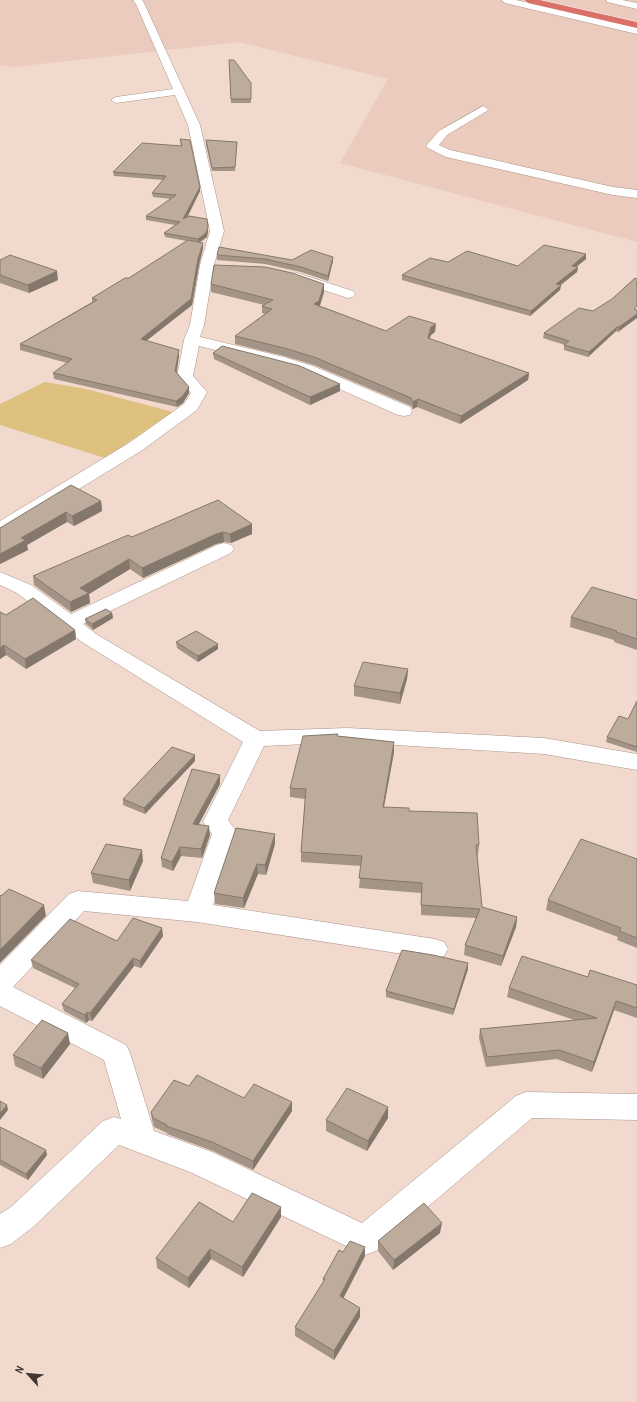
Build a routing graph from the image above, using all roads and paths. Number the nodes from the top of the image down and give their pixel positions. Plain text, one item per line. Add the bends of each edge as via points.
1 (137, 0) edge
2 (505, 0) edge
3 (528, 0) edge
4 (565, 0) edge
5 (610, 0) edge
6 (637, 6) edge
7 (637, 16) edge
8 (637, 25) edge
9 (637, 31) edge
10 (179, 91) junction
11 (116, 100) dead end
12 (483, 109) dead end
13 (637, 194) edge
14 (207, 265) junction
15 (222, 266) edge
16 (281, 273) edge
17 (348, 294) dead end
18 (192, 340) junction
19 (404, 411) dead end
20 (0, 529) edge
21 (224, 549) dead end
22 (0, 578) edge
23 (69, 623) junction
24 (256, 739) junction
25 (637, 762) edge
26 (197, 912) junction
27 (435, 949) dead end
28 (0, 982) edge
29 (0, 993) edge
30 (637, 1107) edge
31 (142, 1140) junction
32 (0, 1233) edge

1 - 10 street
2 - 9 street
3 - 8 highway
4 - 7 highway
5 - 6 street
10 - 11 street
10 - 14 street via 194,124 217,231
12 - 13 street via 443,133 432,146 453,155 613,191
14 - 15 street
14 - 18 street
16 - 17 street
18 - 19 street via 307,369
18 - 20 street via 185,377 199,392 191,407 135,447
21 - 23 street
22 - 23 street via 24,589
23 - 24 street via 89,638
24 - 25 street via 347,735 544,746
24 - 26 street via 215,822 225,832
26 - 27 street
26 - 28 street via 78,901
29 - 31 street via 116,1053
30 - 31 street via 526,1105 365,1240 201,1162
31 - 32 street via 114,1130 22,1217

